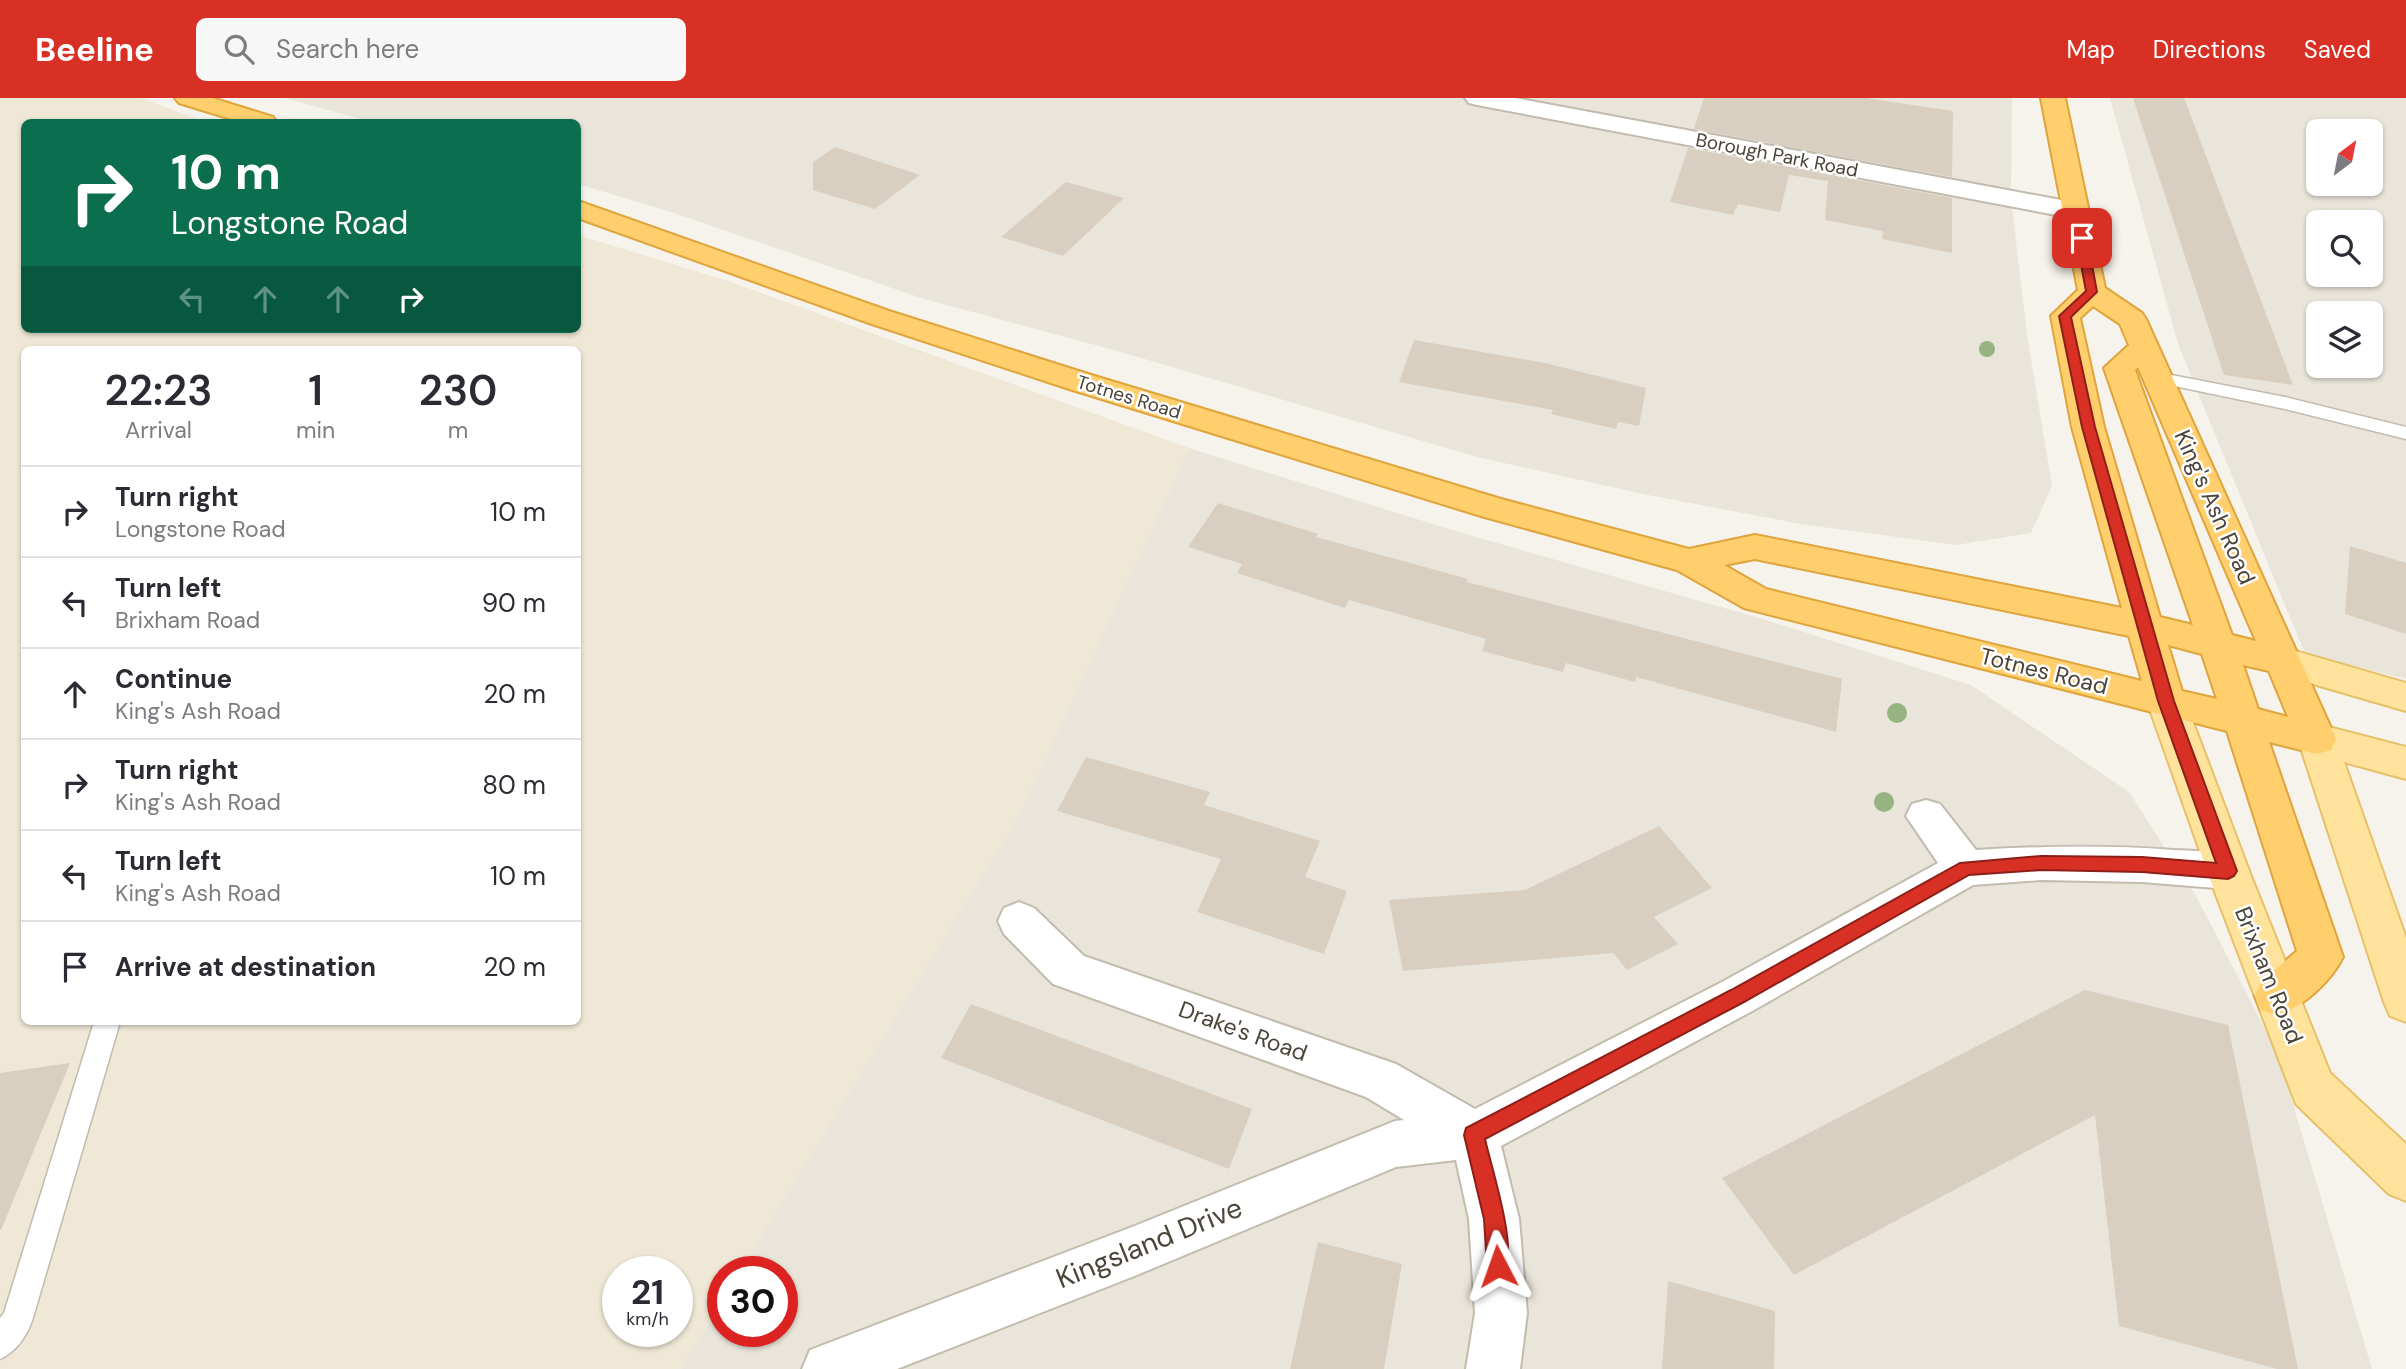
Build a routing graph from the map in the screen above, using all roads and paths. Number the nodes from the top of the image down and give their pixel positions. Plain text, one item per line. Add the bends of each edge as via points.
1 (187, 98) edge
2 (1477, 98) edge
3 (2053, 98) edge
4 (254, 119) edge
5 (581, 210) edge
6 (2077, 211) junction
7 (2092, 292) junction
8 (2150, 362) junction
9 (2406, 433) edge
10 (1689, 561) junction
11 (2145, 626) junction
12 (2217, 643) junction
13 (2285, 662) junction
14 (2406, 697) edge
15 (2166, 701) junction
16 (2243, 720) junction
17 (2317, 739) junction
18 (2406, 763) edge
19 (1926, 816) dead end
20 (1966, 868) junction
21 (2228, 871) junction
22 (1019, 921) dead end
23 (2277, 996) junction
24 (2406, 1002) edge
25 (106, 1025) edge
26 (1474, 1135) junction
27 (2406, 1177) edge
28 (0, 1343) edge
29 (829, 1369) edge
30 (1493, 1369) edge

1 - 4 highway
2 - 6 street, Borough Park Road
3 - 6 highway
5 - 10 highway, Totnes Road via 879,317 1064,376 1468,501
6 - 7 highway
7 - 8 highway, King's Ash Road via 2132,319
7 - 11 highway via 2065,316 2088,427
8 - 9 lane
8 - 12 highway via 2119,368
8 - 13 highway, King's Ash Road
10 - 11 highway, Totnes Road via 1755,547
10 - 15 highway, Totnes Road via 1756,599
11 - 12 highway, Totnes Road
11 - 15 highway
12 - 13 highway, Totnes Road
12 - 16 highway
13 - 14 main road, Totnes Road
13 - 17 highway, King's Ash Road
15 - 16 highway, Totnes Road
15 - 21 main road, Brixham Road
16 - 17 highway, Totnes Road
16 - 23 highway via 2321,957
17 - 18 main road, Totnes Road
17 - 24 main road
19 - 20 street
20 - 21 street via 2041,863
20 - 26 street via 1738,996
21 - 23 main road, Brixham Road
22 - 26 street, Drake's Road via 1069,970 1380,1080
23 - 27 main road, Brixham Road via 2314,1088
25 - 28 lane via 17,1321
26 - 29 street, Kingsland Drive via 1395,1144
26 - 30 street via 1494,1219 1501,1313

